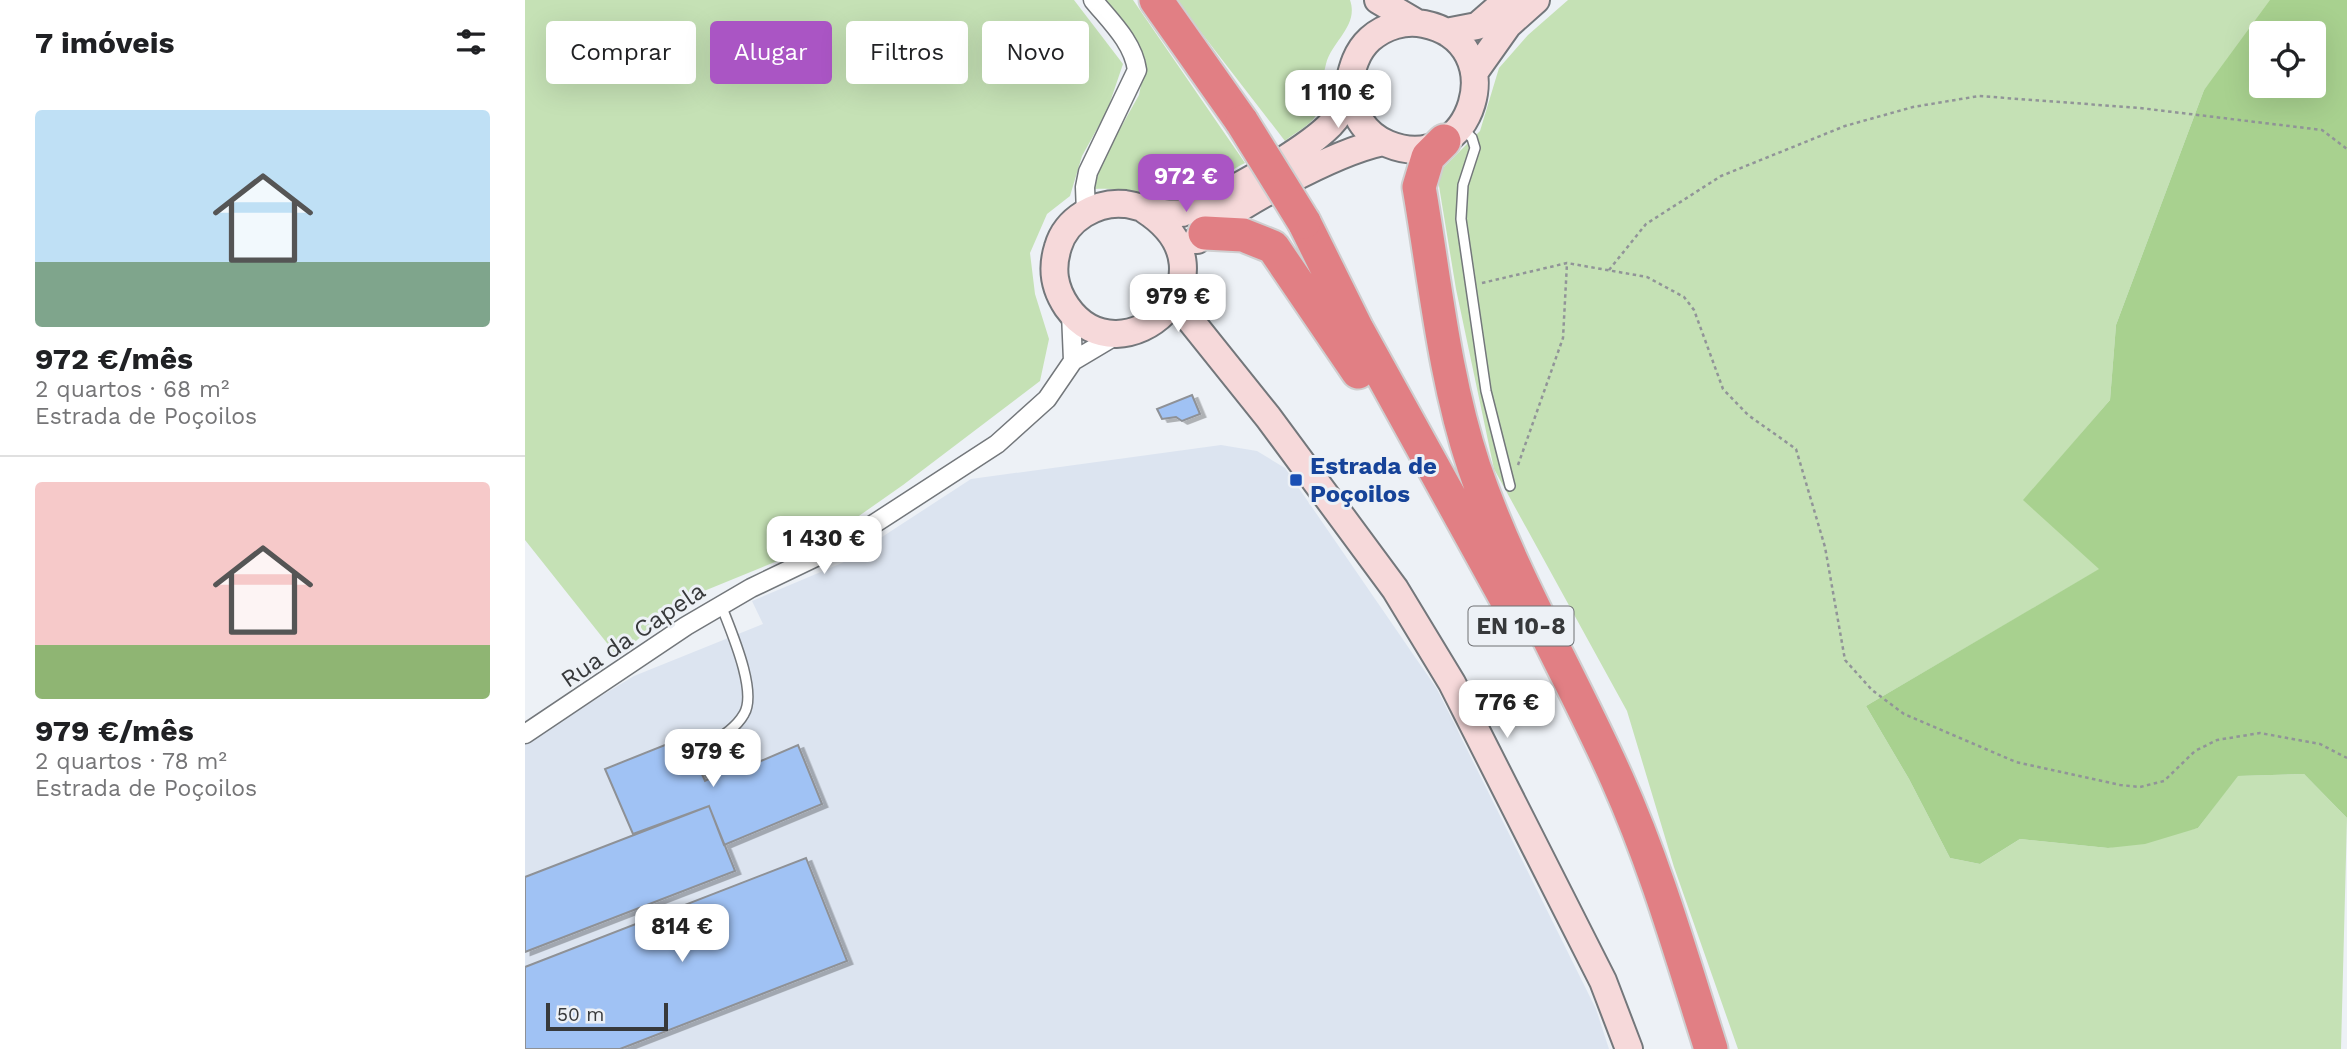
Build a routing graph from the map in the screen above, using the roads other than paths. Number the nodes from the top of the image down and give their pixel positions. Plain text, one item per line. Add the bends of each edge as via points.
1 (1093, 0) edge
2 (1156, 0) edge
3 (1369, 0) edge
4 (1377, 0) edge
5 (1507, 0) edge
6 (1536, 0) edge
7 (1417, 23) junction
8 (1446, 32) junction
9 (1365, 44) junction
10 (1475, 73) junction
11 (1349, 86) junction
12 (1452, 134) junction
13 (1383, 142) junction
14 (1145, 210) junction
15 (1086, 212) junction
16 (1205, 233) junction
17 (1182, 256) junction
18 (1175, 301) junction
19 (1072, 313) junction
20 (1146, 327) junction
21 (1120, 333) junction
22 (1217, 351) junction
23 (1073, 361) junction
24 (1510, 486) road end
25 (721, 605) junction
26 (1525, 613) junction
27 (525, 734) edge
28 (702, 748) dead end
29 (1629, 1049) edge
30 (1694, 1049) edge
31 (1711, 1049) edge

1 - 15 street via 1125,39 1137,70 1088,172
2 - 26 highway, EN 10-8, bridge via 1243,122 1375,335
3 - 9 main road
4 - 7 main road
5 - 8 main road via 1477,26
6 - 10 main road via 1508,25
7 - 8 main road
7 - 9 main road via 1394,25
8 - 10 main road via 1465,50
9 - 11 main road via 1352,68
10 - 12 main road via 1472,107
11 - 13 main road via 1358,118
11 - 14 main road via 1335,120 1304,146 1194,209 1169,215
12 - 13 main road via 1413,149
12 - 24 lane via 1472,138 1475,148 1461,201 1486,391
12 - 26 highway via 1428,157 1419,187 1459,417
13 - 16 main road via 1340,155 1222,218
14 - 15 main road via 1125,204
14 - 17 main road via 1162,221
15 - 19 main road via 1065,233 1054,259 1054,279
16 - 17 main road
16 - 26 highway via 1258,239 1273,247
17 - 18 main road via 1181,286
18 - 20 main road
18 - 22 main road
19 - 21 main road via 1094,328
19 - 23 street
20 - 21 main road
20 - 22 main road via 1174,331
21 - 23 street, Rua da Capela
22 - 29 main road via 1395,589 1452,683 1603,981
23 - 25 street, Rua da Capela via 1047,399 997,444 843,544
25 - 27 street, Rua da Capela
25 - 28 lane via 748,691 746,713 731,730
26 - 30 highway, EN 10-8 via 1633,867
26 - 31 highway, EN 10-8 via 1618,779 1669,915

